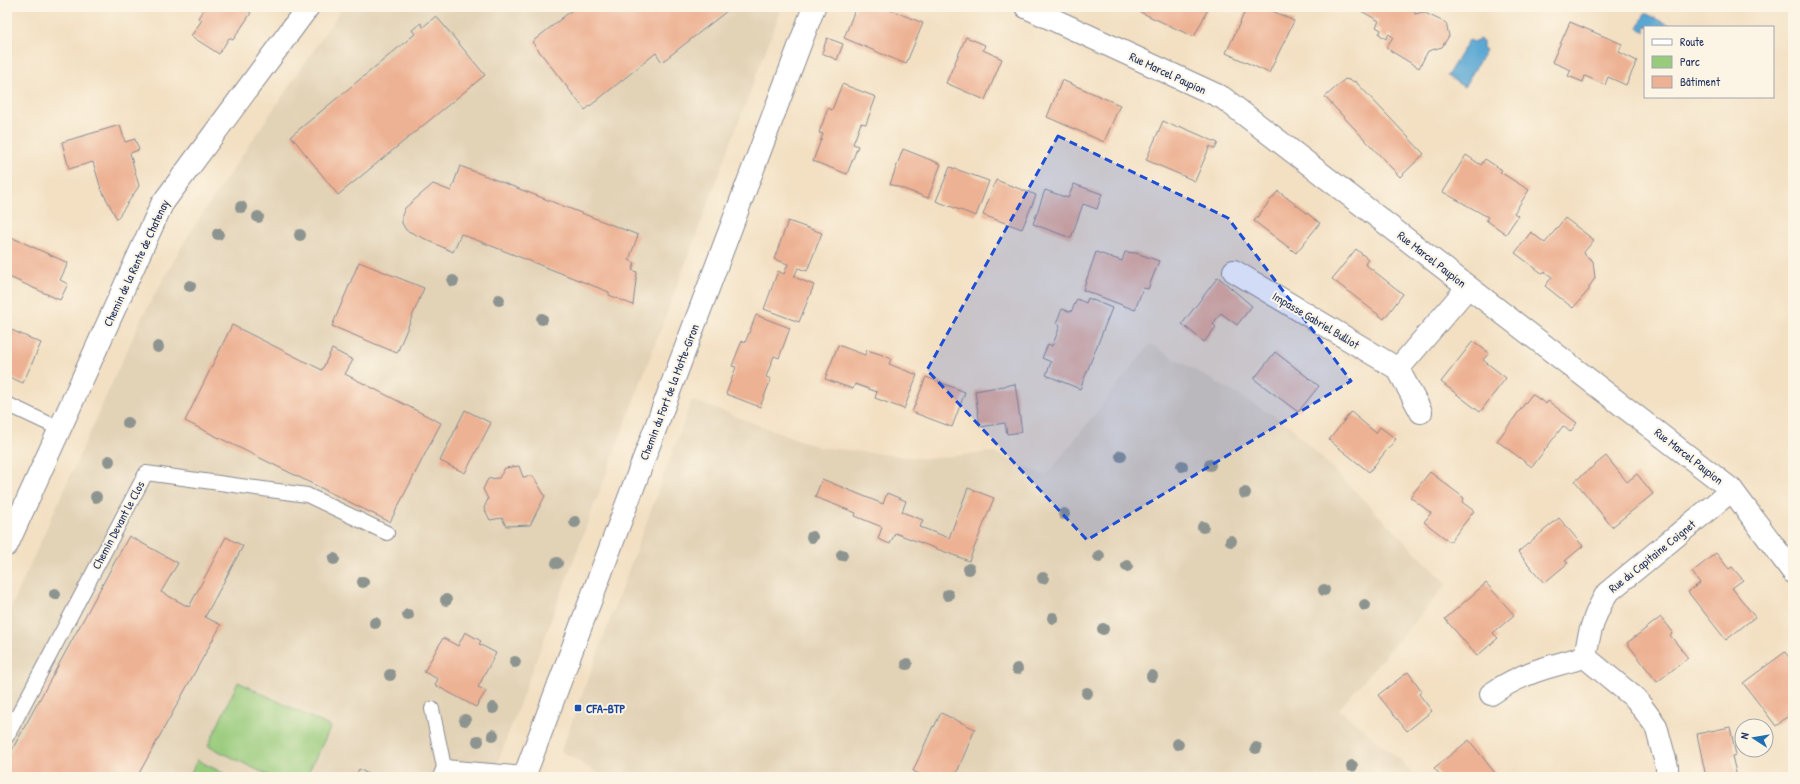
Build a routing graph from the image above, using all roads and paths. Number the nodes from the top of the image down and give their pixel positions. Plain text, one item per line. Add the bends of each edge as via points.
1 (308, 7) edge
2 (814, 7) edge
3 (1026, 7) edge
4 (1234, 271) dead end
5 (1468, 287) junction
6 (1398, 369) junction
7 (7, 404) edge
8 (1421, 412) dead end
9 (60, 429) junction
10 (1732, 490) junction
11 (387, 533) dead end
12 (7, 545) edge
13 (1793, 572) edge
14 (1586, 657) junction
15 (1491, 694) dead end
16 (432, 709) dead end
17 (7, 736) edge
18 (442, 772) edge
19 (525, 775) edge
20 (1667, 777) edge

1 - 9 street, Chemin de la Rente de Chatenay via 162,204
2 - 19 street, Chemin du Fort de la Motte-Giron
3 - 5 street, Rue Marcel Paupion via 1223,98
4 - 6 street, Impasse Gabriel Bulliot
5 - 6 street
5 - 10 street, Rue Marcel Paupion
6 - 8 street
7 - 9 lane
9 - 12 street, Chemin de la Rente de Chatenay
10 - 13 street, Rue Marcel Paupion
10 - 14 street, Rue du Capitaine Coignet via 1607,593 1596,610 1589,630
11 - 17 lane, Chemin Devant le Clos via 307,495 146,473
14 - 15 street via 1531,672 1510,681
14 - 20 street via 1636,699 1656,726
16 - 18 lane
18 - 19 lane

